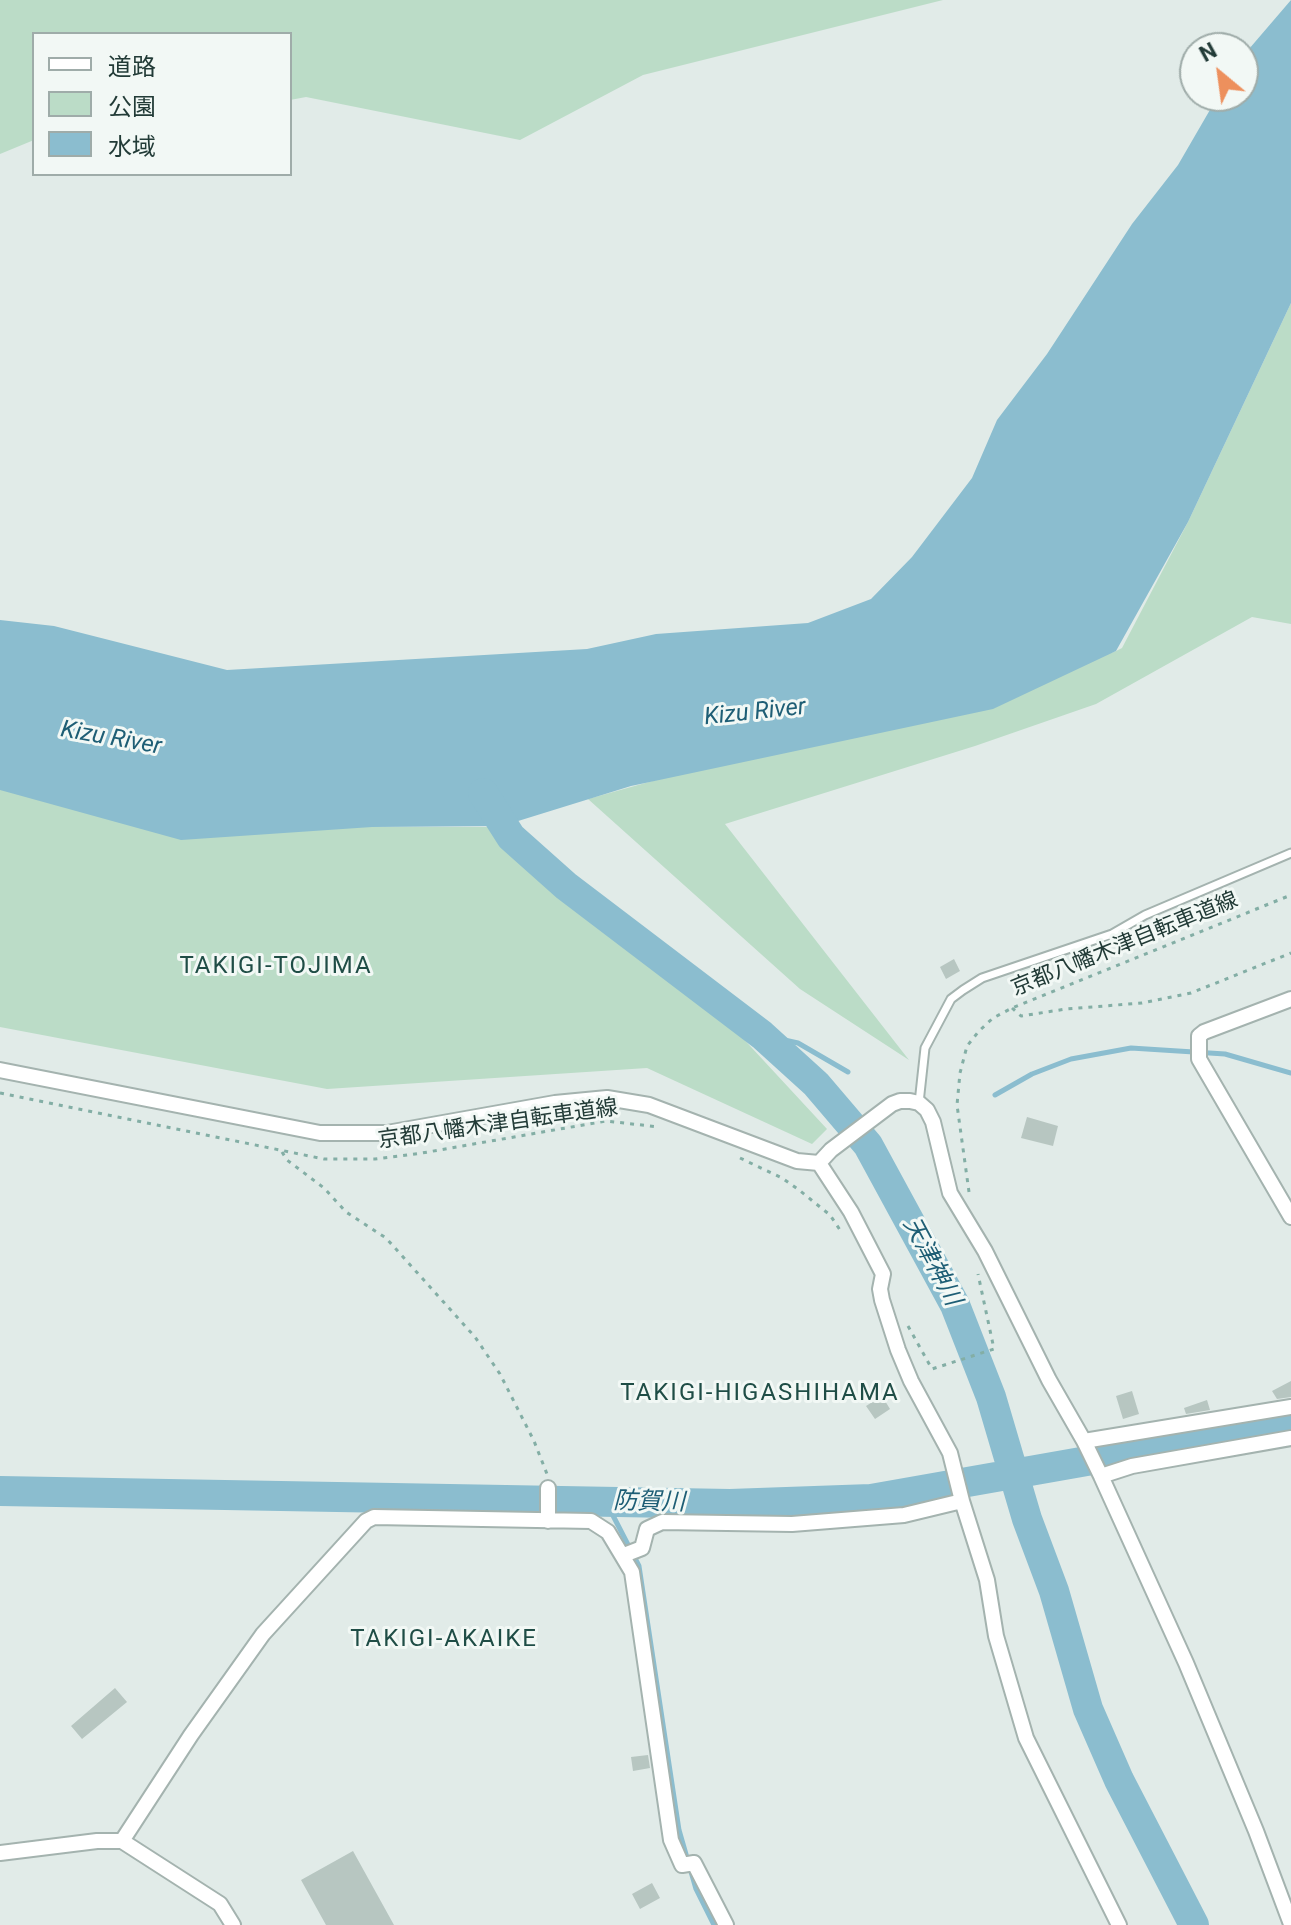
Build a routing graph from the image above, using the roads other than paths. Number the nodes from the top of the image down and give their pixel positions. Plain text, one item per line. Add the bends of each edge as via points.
1 (1291, 853) edge
2 (1291, 999) edge
3 (0, 1070) edge
4 (919, 1103) junction
5 (819, 1163) junction
6 (1291, 1217) edge
7 (1291, 1407) edge
8 (1291, 1438) edge
9 (1084, 1441) junction
10 (1101, 1476) junction
11 (548, 1488) road end
12 (962, 1501) junction
13 (548, 1517) junction
14 (624, 1555) junction
15 (122, 1841) junction
16 (0, 1853) edge
17 (1291, 1922) edge
18 (233, 1925) edge
19 (726, 1925) edge
20 (1119, 1925) edge

1 - 4 lane via 1112,934 982,978 963,990 951,999 925,1048
2 - 6 street via 1204,1032 1199,1036 1199,1059
3 - 5 street via 320,1133 387,1133 607,1098 649,1105 797,1161
4 - 5 street via 900,1101
4 - 9 street via 933,1122 950,1193
5 - 12 street via 883,1274 882,1300 898,1350 950,1453
7 - 9 street
8 - 10 street
9 - 10 street
10 - 17 street via 1186,1663
11 - 13 street
12 - 14 street via 904,1515 792,1524 662,1522 647,1529 642,1548
12 - 20 street via 1026,1738
13 - 14 street via 591,1521 608,1532
13 - 15 street via 366,1521 263,1634
14 - 19 street via 632,1572 671,1840 682,1865 694,1863
15 - 16 street
15 - 18 street via 220,1904

